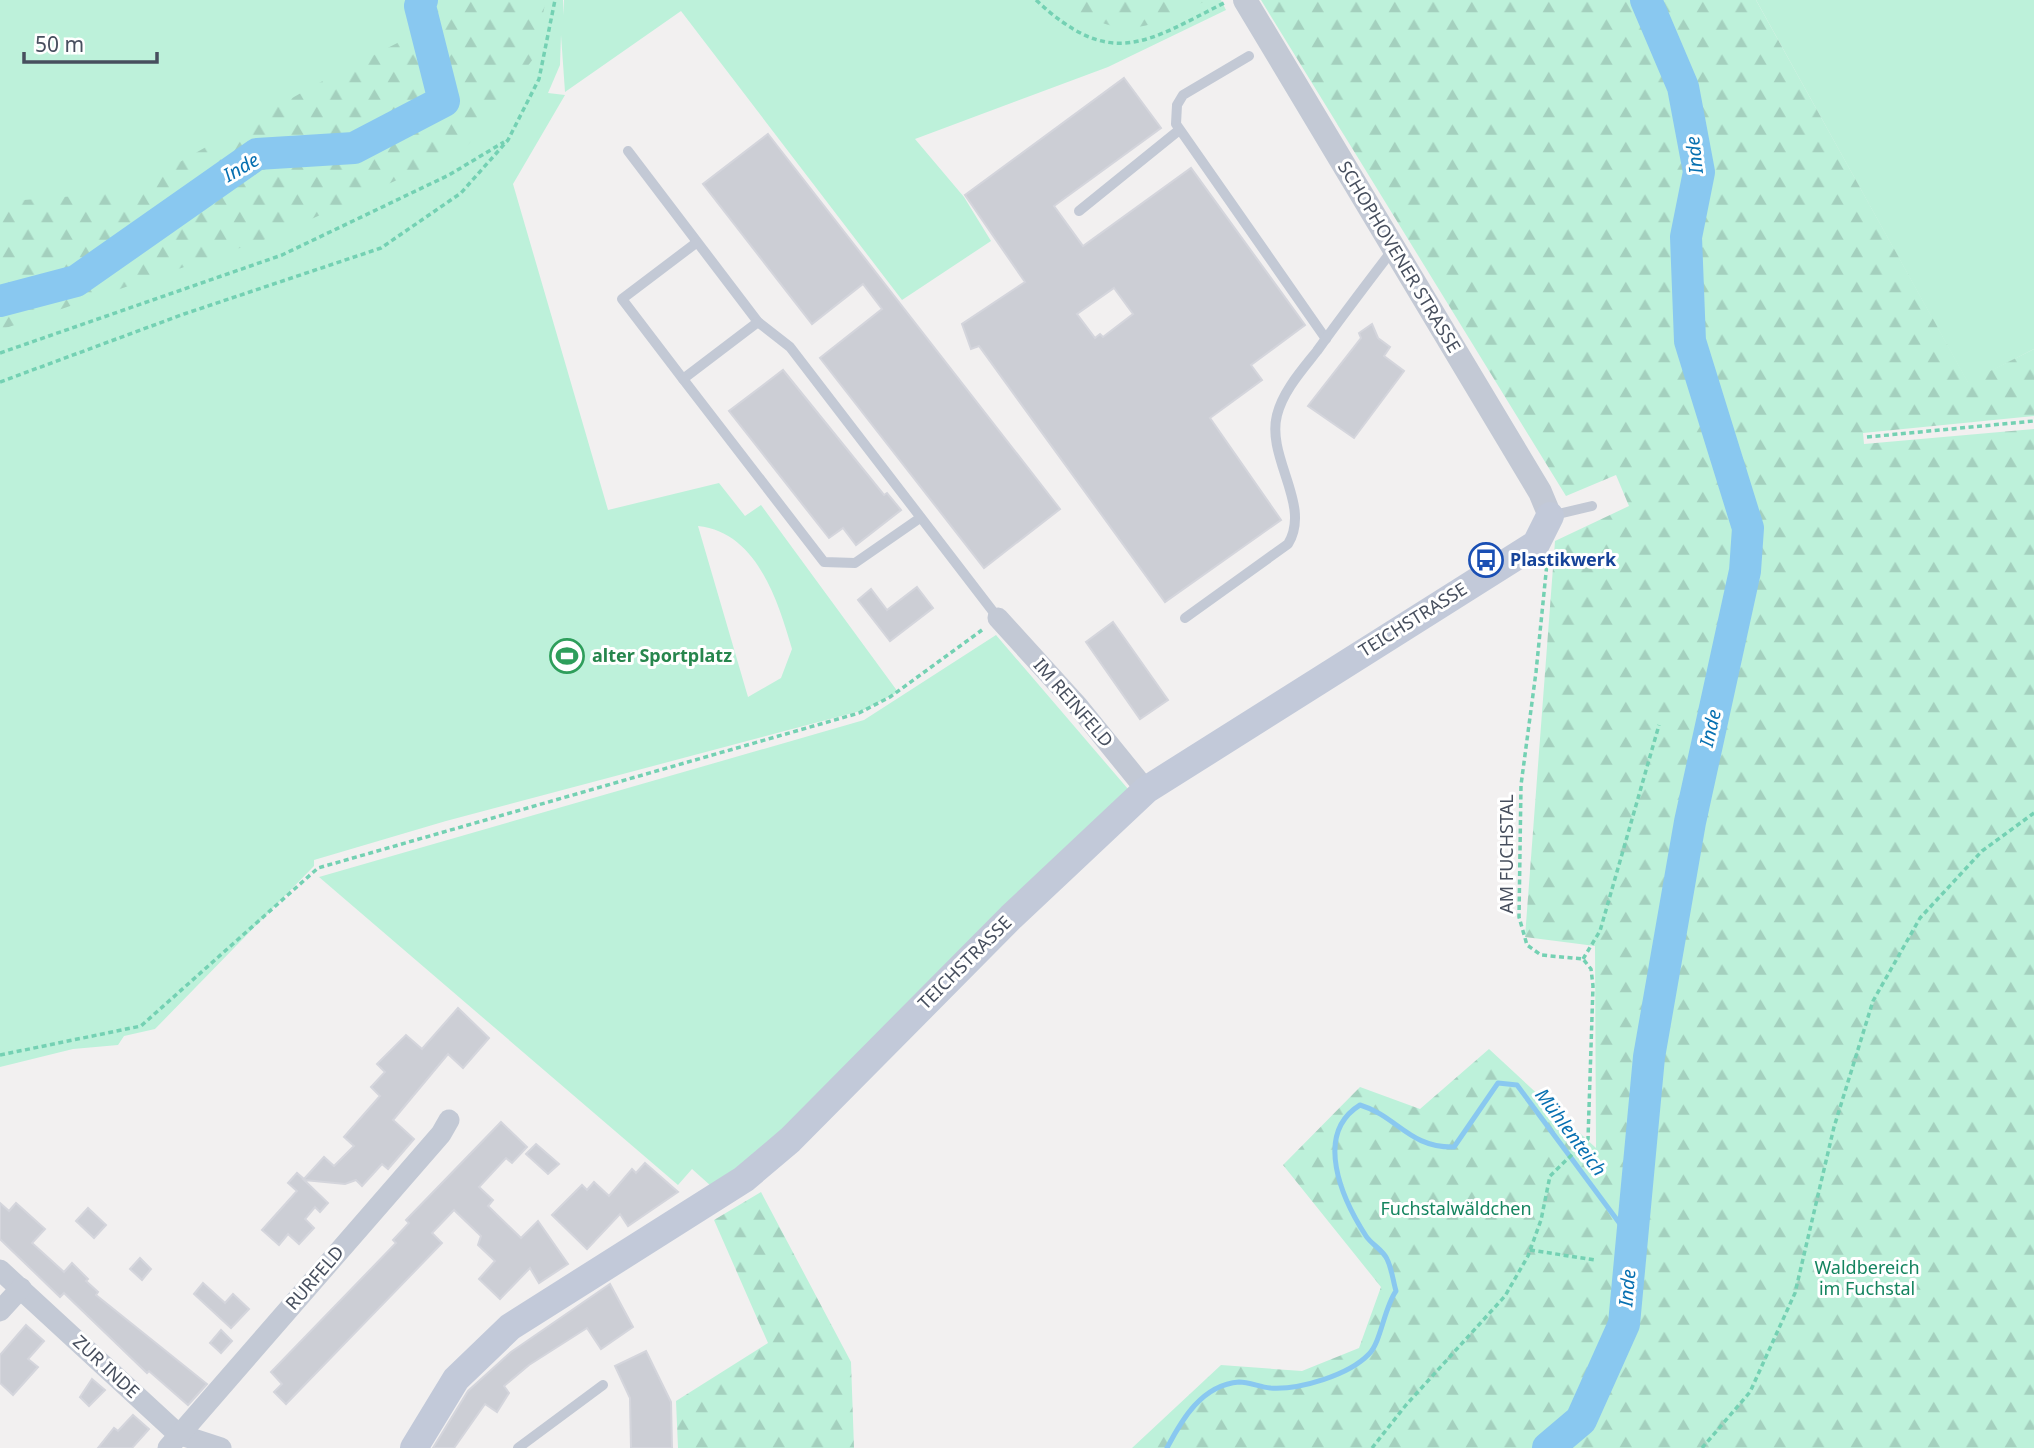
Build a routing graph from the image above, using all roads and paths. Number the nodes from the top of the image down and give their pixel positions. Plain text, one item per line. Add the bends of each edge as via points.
1 (555, 0) edge
2 (1036, 0) edge
3 (1229, 0) edge
4 (1245, 0) edge
5 (1249, 56) dead end
6 (1178, 131) junction
7 (508, 140) junction
8 (628, 151) dead end
9 (1079, 211) dead end
10 (696, 243) junction
11 (1394, 248) junction
12 (758, 322) junction
13 (1325, 339) junction
14 (0, 353) edge
15 (682, 379) junction
16 (0, 382) edge
17 (2034, 421) edge
18 (1867, 437) dead end
19 (1592, 506) dead end
20 (1550, 516) junction
21 (920, 517) junction
22 (1547, 555) dead end
23 (998, 618) junction
24 (1185, 618) dead end
25 (1659, 725) dead end
26 (1146, 790) junction
27 (2034, 814) edge
28 (1583, 959) junction
29 (0, 1055) edge
30 (449, 1120) dead end
31 (1530, 1250) junction
32 (1595, 1260) dead end
33 (0, 1270) edge
34 (21, 1288) junction
35 (0, 1311) edge
36 (603, 1385) dead end
37 (173, 1441) edge
38 (221, 1448) edge
39 (414, 1448) edge
40 (519, 1448) edge
41 (1372, 1448) edge
42 (1702, 1448) edge

1 - 7 path via 539,79
2 - 3 path via 1054,17 1094,38 1122,45 1152,39
4 - 11 street, SCHOPHOVENER STRASSE
5 - 6 lane via 1183,95 1175,116
6 - 9 lane
6 - 13 lane
7 - 14 path via 449,175 282,255
7 - 16 path via 461,193 382,248
8 - 10 lane
10 - 12 lane
10 - 15 lane via 622,299
11 - 13 lane
11 - 20 street, SCHOPHOVENER STRASSE
12 - 15 lane
12 - 21 lane via 790,347
13 - 24 lane via 1277,413 1278,455 1292,500 1296,533 1288,544
15 - 21 lane via 824,562 855,563
17 - 18 path
19 - 20 lane
20 - 26 main road, TEICHSTRASSE via 1535,544
21 - 23 lane
22 - 28 path, AM FUCHSTAL via 1521,785 1519,917 1527,946 1541,955
23 - 26 street, IM REINFELD
23 - 29 path via 890,697 859,713 317,868 141,1026
25 - 28 path via 1600,930
26 - 39 main road, TEICHSTRASSE via 753,1172 510,1327 456,1379
27 - 42 path via 1982,851 1920,918 1873,1001 1834,1127 1795,1293 1750,1392
28 - 31 path via 1591,969 1593,1017 1588,1139 1550,1176
30 - 37 street, RURFELD
31 - 32 path
31 - 41 path via 1505,1296
33 - 34 street, ZUR INDE
34 - 35 street
34 - 37 street, ZUR INDE
36 - 40 lane
37 - 38 street, ZUR INDE

